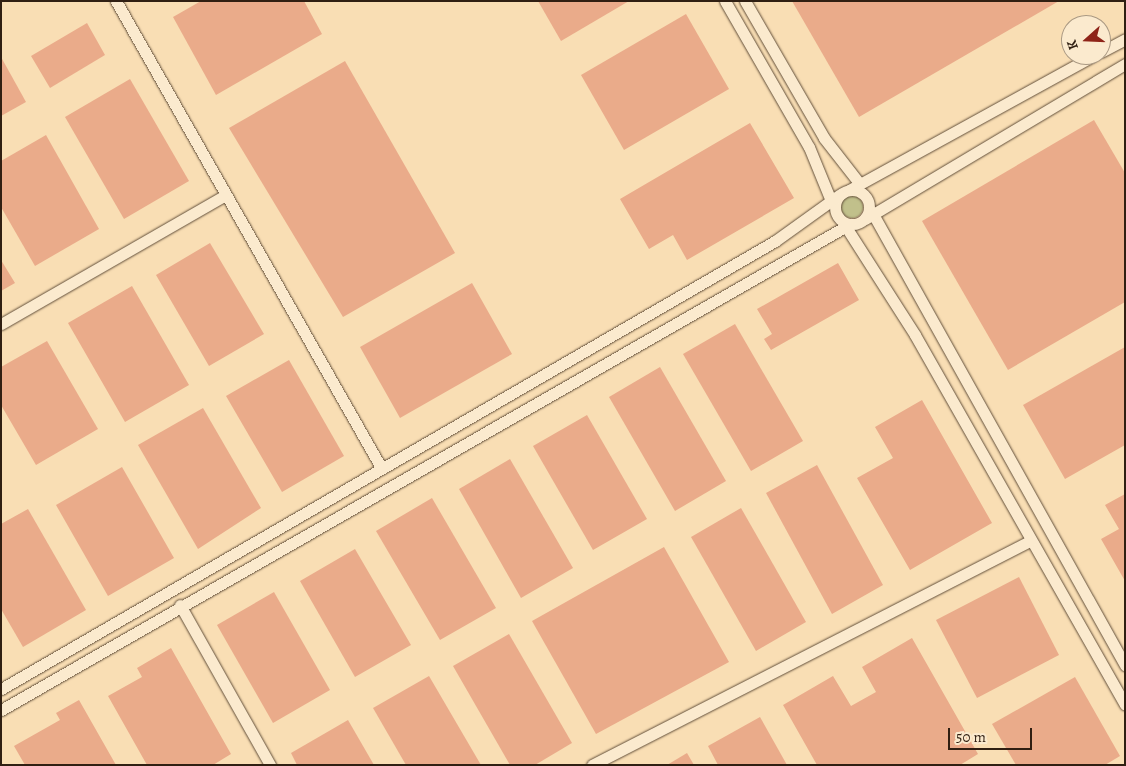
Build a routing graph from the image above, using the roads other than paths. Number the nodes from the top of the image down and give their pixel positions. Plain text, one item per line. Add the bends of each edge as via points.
1 (116, 1) edge
2 (725, 1) edge
3 (745, 1) edge
4 (1125, 38) edge
5 (1111, 46) edge
6 (1125, 64) edge
7 (1077, 65) edge
8 (860, 184) junction
9 (225, 195) junction
10 (840, 195) junction
11 (869, 217) junction
12 (848, 226) junction
13 (1, 324) edge
14 (382, 469) junction
15 (1030, 541) junction
16 (180, 605) junction
17 (1125, 665) edge
18 (1, 688) edge
19 (1125, 704) edge
20 (1, 710) edge
21 (270, 765) edge
22 (592, 765) edge

1 - 9 street
2 - 10 street
3 - 8 street via 824,138
4 - 5 street
6 - 11 street
7 - 8 street
8 - 10 street
9 - 13 street
9 - 14 street
10 - 11 street via 867,198
10 - 12 street via 837,216
10 - 14 street via 775,241
11 - 12 street
11 - 17 street
12 - 15 street via 915,335
12 - 16 street
14 - 18 street
15 - 19 street
15 - 22 street
16 - 20 street
16 - 21 street

